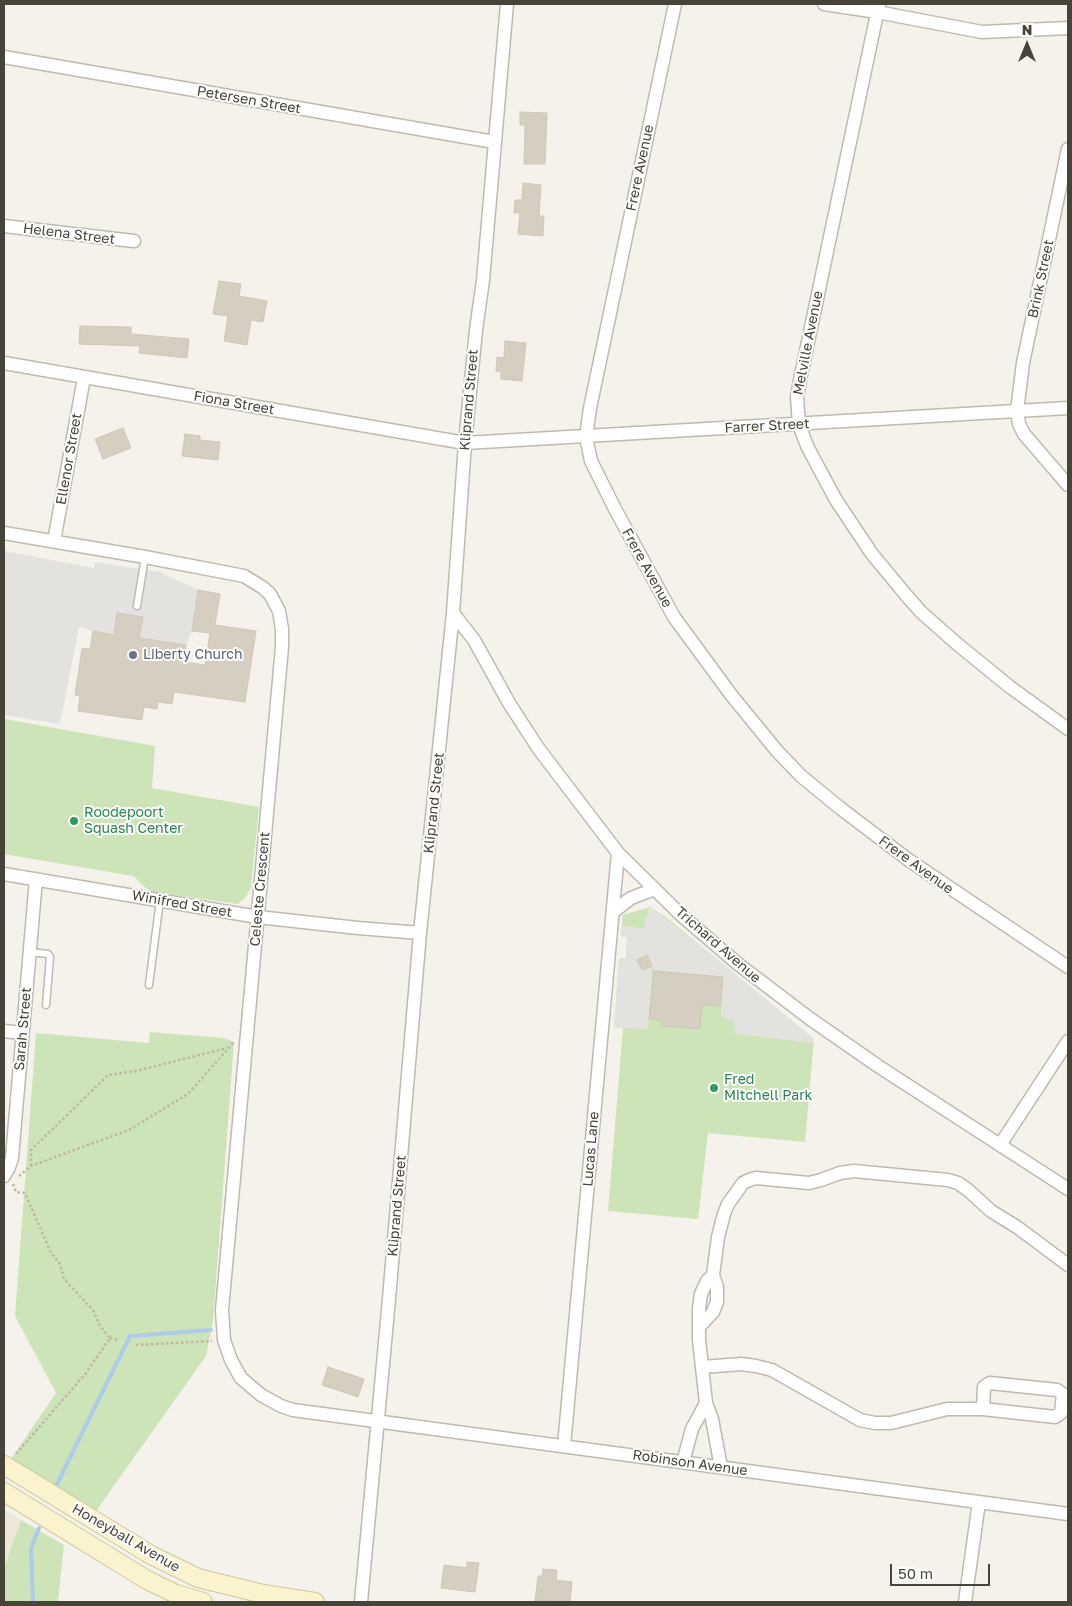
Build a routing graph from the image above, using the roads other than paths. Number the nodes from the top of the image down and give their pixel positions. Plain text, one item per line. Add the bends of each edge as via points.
1 (507, 4) edge
2 (675, 4) edge
3 (824, 4) edge
4 (878, 8) edge
5 (1068, 28) edge
6 (4, 57) edge
7 (494, 142) junction
8 (1068, 148) edge
9 (4, 226) edge
10 (134, 241) dead end
11 (4, 363) edge
12 (84, 378) junction
13 (1068, 408) edge
14 (1017, 411) junction
15 (799, 425) junction
16 (586, 437) junction
17 (465, 443) junction
18 (1068, 485) edge
19 (4, 533) edge
20 (54, 541) junction
21 (145, 557) junction
22 (137, 606) dead end
23 (453, 612) junction
24 (1068, 729) edge
25 (618, 853) junction
26 (4, 874) edge
27 (36, 879) junction
28 (655, 889) junction
29 (160, 900) junction
30 (613, 912) junction
31 (258, 917) junction
32 (420, 933) junction
33 (30, 952) junction
34 (1068, 967) edge
35 (149, 985) dead end
36 (46, 1005) dead end
37 (4, 1031) edge
38 (22, 1033) junction
39 (1068, 1041) edge
40 (1000, 1144) junction
41 (8, 1179) edge
42 (1068, 1189) edge
43 (1068, 1265) edge
44 (702, 1367) junction
45 (706, 1403) junction
46 (983, 1409) junction
47 (311, 1413) joint
48 (378, 1421) junction
49 (564, 1446) junction
50 (683, 1462) junction
51 (7, 1464) edge
52 (721, 1467) junction
53 (4, 1492) edge
54 (979, 1502) junction
55 (1068, 1514) edge
56 (198, 1578) junction
57 (194, 1601) edge
58 (315, 1602) edge
59 (361, 1602) edge
60 (965, 1602) edge

1 - 7 street, Kliprand Street
2 - 16 street, Frere Avenue
3 - 4 street
4 - 5 street via 982,32
4 - 15 street, Melville Avenue via 797,396
6 - 7 street, Petersen Street
7 - 17 street, Kliprand Street
8 - 14 street, Brink Street via 1023,363
9 - 10 street, Helena Street
11 - 12 street, Fiona Street
12 - 17 street, Fiona Street
12 - 20 street, Ellenor Street
13 - 14 street, Farrer Street
14 - 15 street, Farrer Street
14 - 18 street via 1024,434
15 - 16 street, Farrer Street
15 - 24 street, Melville Avenue via 836,500 872,554 921,612 1010,687
16 - 17 street, Farrer Street
16 - 34 street, Frere Avenue via 595,471 674,617 777,751 801,776 902,855
17 - 23 street, Kliprand Street
19 - 20 street, Celeste Crescent
20 - 21 street, Celeste Crescent
21 - 22 lane
21 - 31 street, Celeste Crescent via 244,576 262,586 280,611 282,647
23 - 25 street, Trichard Avenue via 474,640 538,748
23 - 32 street, Kliprand Street
25 - 28 street, Trichard Avenue
25 - 30 street, Lucas Lane
26 - 27 street, Winifred Street
27 - 29 street, Winifred Street
27 - 33 street, Sarah Street
28 - 30 street via 630,898
28 - 40 street, Trichard Avenue via 711,942 809,1018
29 - 31 street, Winifred Street
29 - 35 lane
30 - 49 street, Lucas Lane
31 - 32 street, Winifred Street
31 - 47 street, Celeste Crescent via 222,1310 224,1340 242,1378 261,1395 281,1406
32 - 48 street, Kliprand Street
33 - 36 lane via 50,957
33 - 38 street, Sarah Street
37 - 38 street
38 - 41 street, Sarah Street
39 - 40 street
40 - 42 street, Trichard Avenue
43 - 44 street via 1030,1235 991,1211 958,1183 948,1180 854,1170 808,1183 756,1178 744,1183 724,1214 713,1276 717,1302 699,1328
44 - 45 street
44 - 46 street via 741,1364 772,1370 860,1420 875,1423 891,1423 947,1408
45 - 50 street via 692,1429
45 - 52 street
46 - 46 street via 1055,1417 1061,1413 1062,1394 1057,1390 990,1382 984,1387
47 - 48 street, Robinson Avenue
48 - 49 street, Robinson Avenue
48 - 59 street, Kliprand Street
49 - 50 street, Robinson Avenue
50 - 52 street, Robinson Avenue
51 - 56 street, Honeyball Avenue via 151,1555
52 - 54 street, Robinson Avenue
53 - 57 street, Honeyball Avenue via 147,1580
54 - 55 street, Robinson Avenue
54 - 60 street
56 - 57 street
56 - 58 street, Honeyball Avenue via 263,1594

